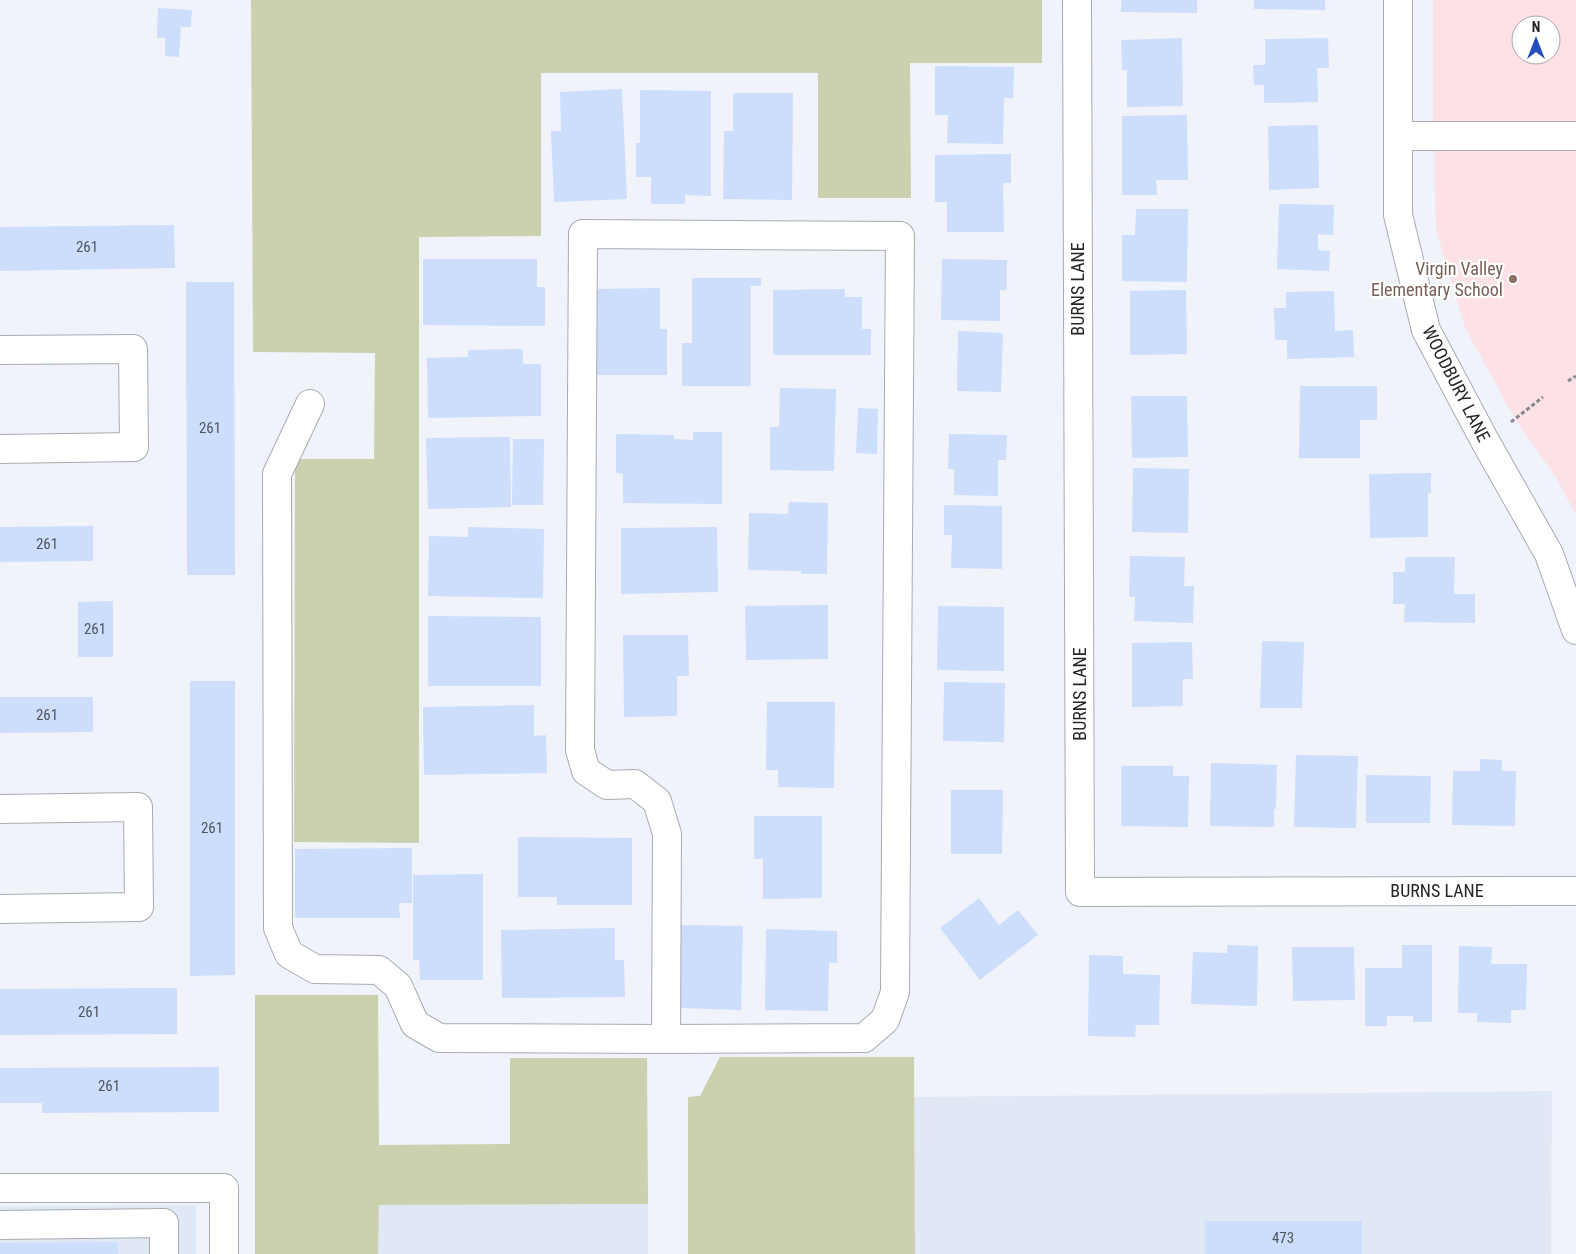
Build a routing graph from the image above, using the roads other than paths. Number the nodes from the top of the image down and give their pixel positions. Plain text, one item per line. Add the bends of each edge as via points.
1 (1077, 0) edge
2 (1398, 0) edge
3 (1398, 136) junction
4 (1576, 136) edge
5 (0, 350) edge
6 (310, 404) dead end
7 (0, 449) edge
8 (1576, 629) edge
9 (0, 809) edge
10 (1576, 891) edge
11 (0, 909) edge
12 (666, 1039) junction
13 (0, 1188) edge
14 (0, 1225) edge
15 (164, 1254) edge
16 (224, 1254) edge

1 - 10 street, BURNS LANE via 1080,892
2 - 3 street, WOODBURY LANE
3 - 4 street
3 - 8 street, WOODBURY LANE via 1398,215 1426,330 1549,554
5 - 7 street via 133,349 134,447
6 - 12 street via 277,474 278,928 289,954 315,969 379,970 398,986 414,1024 439,1038
9 - 11 street via 138,808 139,907
12 - 12 street via 667,834 657,801 635,784 607,785 586,770 580,750 583,234 900,236 895,992 885,1020 864,1038
13 - 16 street via 224,1188
14 - 15 street via 164,1223

